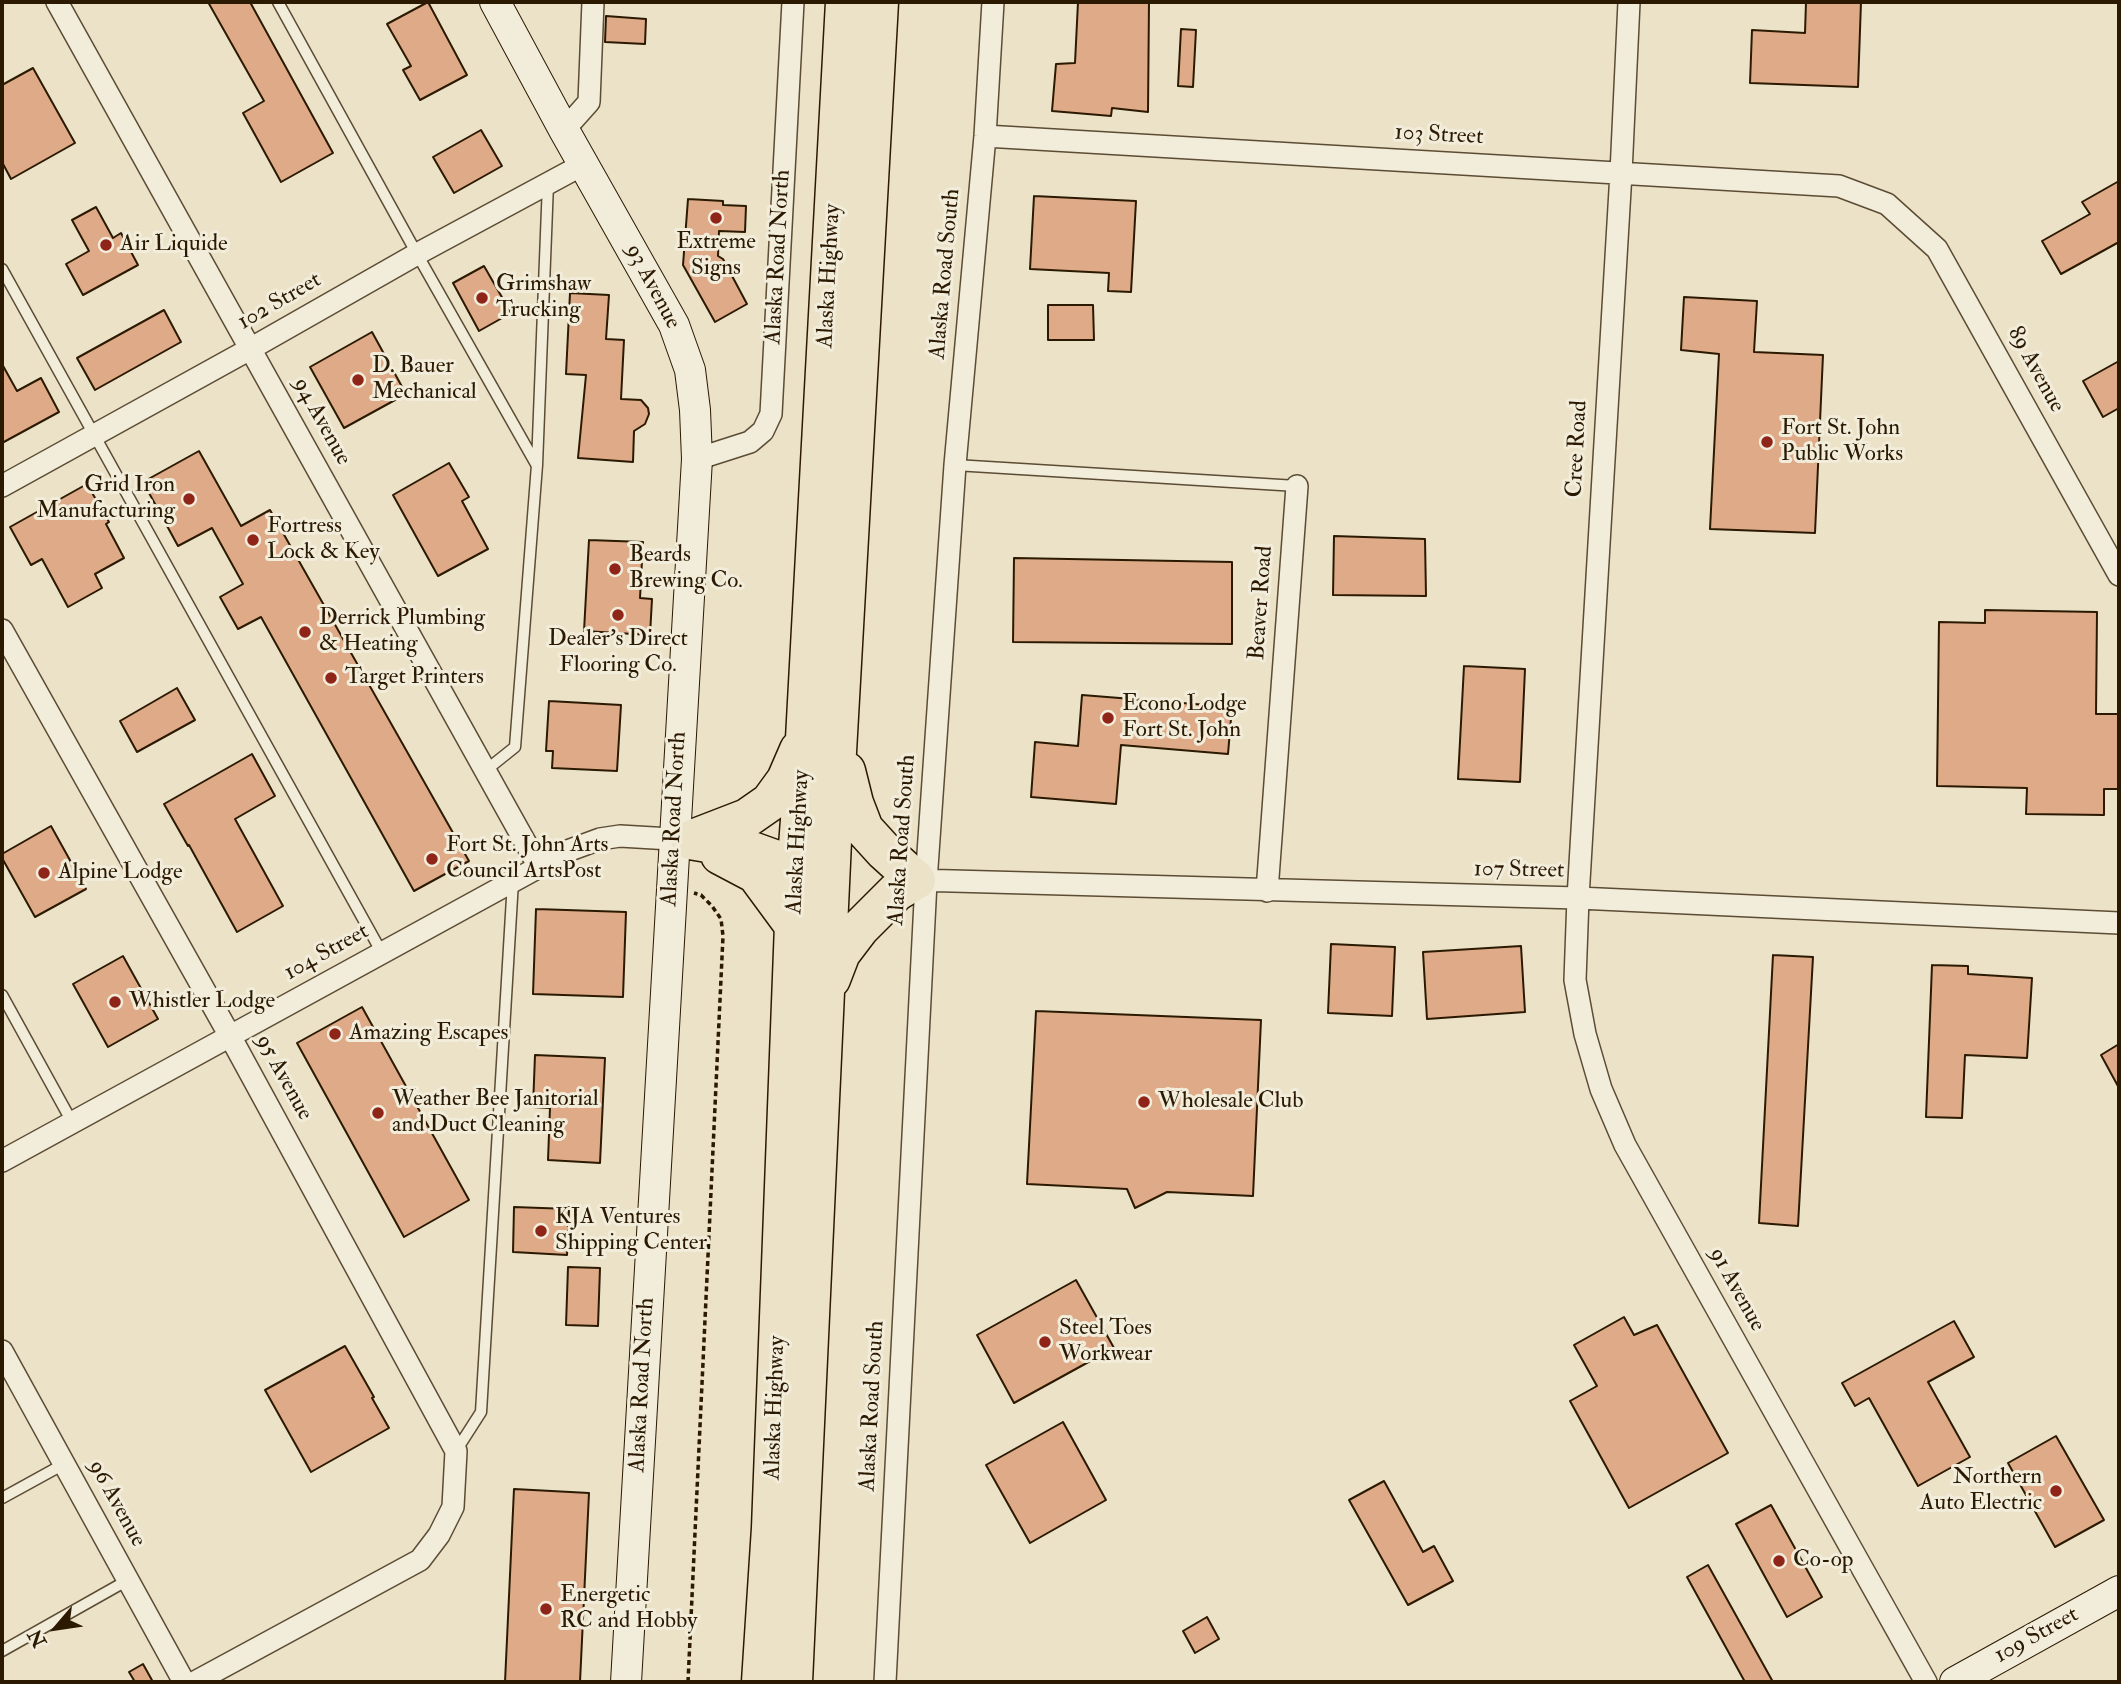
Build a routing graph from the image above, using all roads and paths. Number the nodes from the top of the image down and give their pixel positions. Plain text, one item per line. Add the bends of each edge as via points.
1 (57, 2) edge
2 (278, 2) edge
3 (495, 2) edge
4 (593, 2) edge
5 (793, 2) edge
6 (845, 2) edge
7 (879, 2) edge
8 (993, 2) edge
9 (1629, 2) edge
10 (564, 130) junction
11 (985, 136) junction
12 (584, 164) junction
13 (1621, 173) junction
14 (548, 183) junction
15 (1887, 204) joint
16 (417, 254) junction
17 (2, 270) edge
18 (250, 349) junction
19 (94, 434) junction
20 (697, 459) junction
21 (537, 465) junction
22 (956, 466) junction
23 (2, 486) edge
24 (1297, 486) joint
25 (2119, 575) edge
26 (2, 630) edge
27 (822, 738) junction
28 (485, 771) junction
29 (802, 794) junction
30 (682, 839) junction
31 (832, 841) junction
32 (539, 867) junction
33 (796, 872) junction
34 (513, 881) junction
35 (921, 881) junction
36 (671, 885) junction
37 (1267, 891) junction
38 (1578, 898) junction
39 (830, 903) junction
40 (2119, 923) edge
41 (795, 927) junction
42 (382, 953) junction
43 (2, 995) edge
44 (825, 995) junction
45 (230, 1036) junction
46 (72, 1122) junction
47 (2, 1161) edge
48 (2, 1351) edge
49 (456, 1451) junction
50 (64, 1464) junction
51 (2, 1498) edge
52 (128, 1580) junction
53 (2119, 1591) edge
54 (2, 1651) edge
55 (184, 1682) edge
56 (195, 1682) edge
57 (626, 1682) edge
58 (688, 1682) edge
59 (761, 1682) edge
60 (793, 1682) edge
61 (885, 1682) edge
62 (1926, 1682) edge
63 (1955, 1682) edge

1 - 18 street, 94 Avenue
2 - 16 lane
3 - 10 street, 93 Avenue
4 - 10 street via 589,102
5 - 20 street, Alaska Road North via 771,414 750,442
6 - 27 highway, Alaska Highway
7 - 27 highway, Alaska Highway
8 - 11 street, Alaska Road South
9 - 13 street, Cree Road
10 - 12 street, 93 Avenue
11 - 13 street, 103 Street
11 - 22 street, Alaska Road South
12 - 14 street, 102 Street
12 - 20 street, 93 Avenue via 679,337 694,397
13 - 15 street, 103 Street via 1839,186
13 - 38 street, Cree Road
14 - 16 street, 102 Street
14 - 21 lane
15 - 25 street, 89 Avenue via 1937,249
16 - 18 street, 102 Street
16 - 21 lane
17 - 19 lane
18 - 19 street, 102 Street
18 - 28 street, 94 Avenue
19 - 23 street, 102 Street
19 - 42 lane
20 - 30 street, Alaska Road North
21 - 28 lane via 515,747
22 - 24 lane
22 - 35 street, Alaska Road South
24 - 37 street, Beaver Road
26 - 45 street, 95 Avenue
27 - 29 highway, Alaska Highway
27 - 30 highway via 770,802 747,818
27 - 31 highway, Alaska Highway
27 - 35 highway via 864,829
28 - 32 street, 94 Avenue
29 - 31 highway
29 - 33 highway, Alaska Highway
30 - 32 street, 104 Street via 600,839
30 - 33 highway via 749,850
30 - 36 street, Alaska Road North
30 - 41 highway via 756,874
31 - 35 highway via 863,859
31 - 39 highway, Alaska Highway
32 - 34 street, 104 Street
33 - 39 highway
33 - 41 highway, Alaska Highway
34 - 42 street, 104 Street
34 - 49 lane via 481,1412
35 - 37 street, 107 Street
35 - 44 highway via 896,892 860,928 841,953
35 - 61 street, Alaska Road South
36 - 57 street, Alaska Road North
36 - 58 path via 701,895 721,919 723,936
37 - 38 street, 107 Street
38 - 40 street, 107 Street
38 - 62 street, 91 Avenue via 1575,980 1585,1034 1601,1089 1625,1145
39 - 44 highway, Alaska Highway
41 - 59 highway, Alaska Highway
42 - 45 street, 104 Street
43 - 46 lane
44 - 60 highway, Alaska Highway
45 - 46 street, 104 Street
45 - 49 street, 95 Avenue
46 - 47 street, 104 Street
48 - 50 street, 96 Avenue
49 - 56 street via 453,1507 420,1560
50 - 51 lane
50 - 52 street, 96 Avenue
52 - 54 lane
52 - 55 street, 96 Avenue
53 - 63 street, 109 Street

